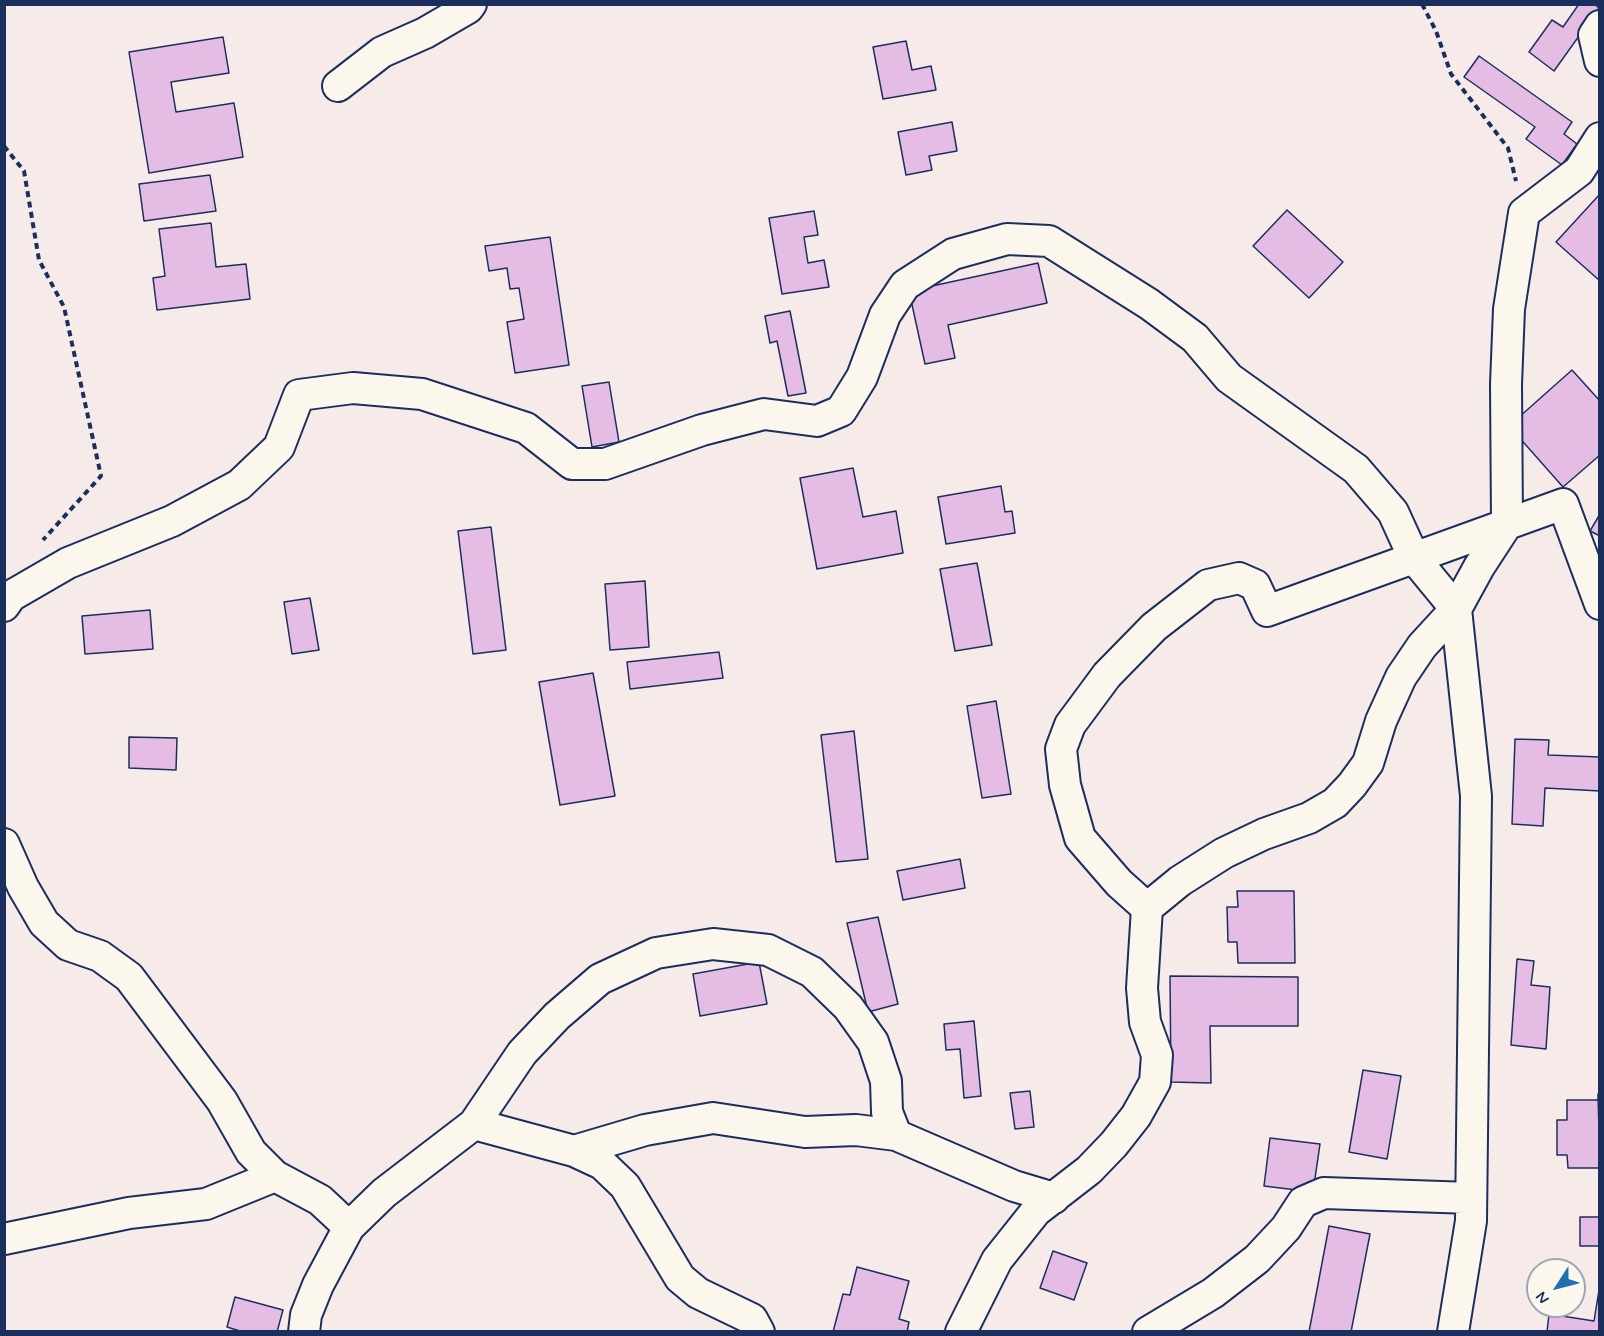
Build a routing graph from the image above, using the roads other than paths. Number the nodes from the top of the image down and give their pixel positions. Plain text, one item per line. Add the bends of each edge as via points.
1 (471, 4) edge
2 (1599, 26) edge
3 (1599, 61) edge
4 (338, 86) dead end
5 (1599, 138) edge
6 (1507, 524) junction
7 (1414, 558) junction
8 (1599, 604) edge
9 (4, 606) edge
10 (1456, 609) junction
11 (4, 844) edge
12 (1147, 908) junction
13 (474, 1124) junction
14 (896, 1135) junction
15 (574, 1151) junction
16 (275, 1176) junction
17 (1054, 1198) junction
18 (1471, 1198) junction
19 (349, 1227) junction
20 (4, 1239) edge
21 (304, 1332) edge
22 (759, 1332) edge
23 (962, 1332) edge
24 (1148, 1332) edge
25 (1453, 1332) edge

1 - 4 street via 425,33 382,52
2 - 3 street via 1594,35
5 - 6 street via 1580,171 1524,213 1509,309
6 - 7 street
6 - 8 street via 1563,504
6 - 10 street
7 - 9 street via 1393,512 1356,469 1229,378 1195,338 1049,241 1007,239 953,254 905,285 885,315 862,377 841,411 817,421 764,414 702,430 605,464 572,464 526,428 422,394 352,388 299,395 279,447 239,485 172,521 68,563 11,596
7 - 10 street
7 - 12 street via 1267,611 1255,585 1239,578 1208,585 1154,627 1107,675 1070,725 1061,749 1065,785 1080,838
10 - 12 street via 1422,646 1401,677 1368,763 1335,803 1224,853
10 - 18 street via 1476,796
11 - 16 street via 44,922 68,945 100,956 129,977 222,1101 251,1152
12 - 17 street via 1142,988 1145,1022 1157,1055 1155,1082 1114,1144
13 - 14 street via 522,1053 600,979 656,953 713,944 768,950 812,972 848,1007 873,1042 886,1081 887,1112
13 - 15 street
13 - 19 street via 384,1193
14 - 15 street via 856,1130 805,1132 712,1118 645,1130
14 - 17 street via 1014,1186
15 - 22 street via 602,1164 625,1186 680,1278 698,1293 752,1319
16 - 19 street via 320,1200
16 - 20 street via 206,1204 129,1213
17 - 23 street via 1036,1211 998,1260
18 - 24 street via 1324,1192 1303,1202 1286,1228 1257,1259 1213,1293
18 - 25 street via 1471,1221
19 - 21 street via 318,1285

